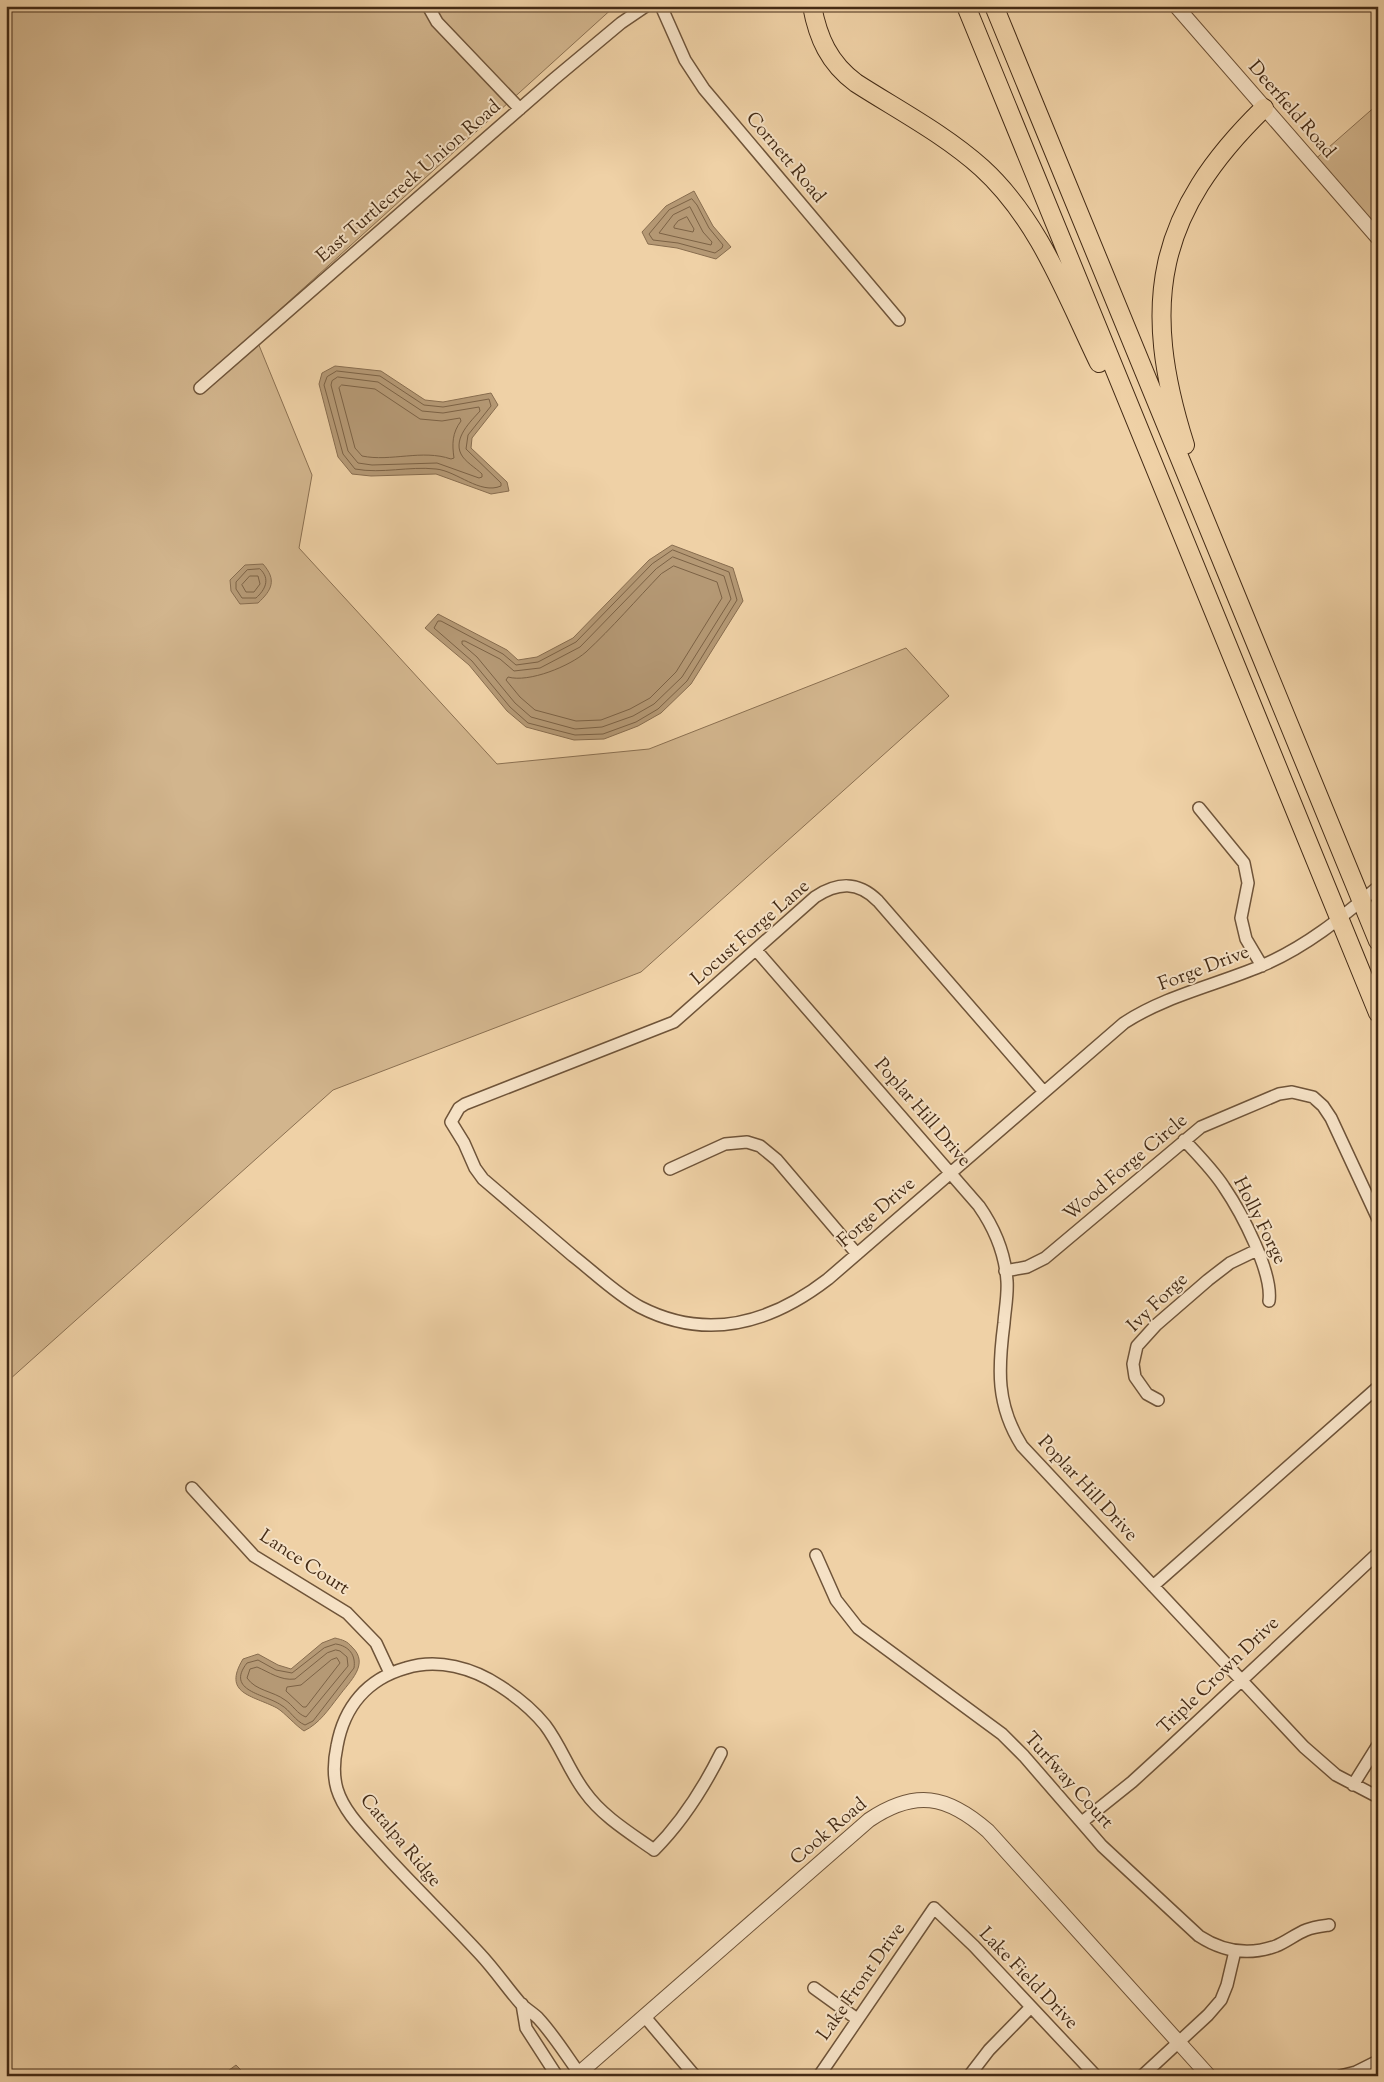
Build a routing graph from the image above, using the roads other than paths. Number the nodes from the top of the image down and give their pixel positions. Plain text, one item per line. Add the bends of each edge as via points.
1 (428, 6) edge
2 (646, 6) edge
3 (661, 6) edge
4 (812, 6) edge
5 (966, 6) edge
6 (994, 6) edge
7 (1176, 6) edge
8 (1264, 108) junction
9 (520, 109) junction
10 (1378, 238) edge
11 (899, 320) dead end
12 (200, 388) dead end
13 (1203, 516) junction
14 (1206, 596) junction
15 (1199, 808) dead end
16 (1378, 887) edge
17 (1361, 902) junction
18 (1339, 920) junction
19 (1378, 941) edge
20 (756, 950) junction
21 (1262, 966) junction
22 (1378, 1013) edge
23 (1044, 1092) junction
24 (451, 1122) joint
25 (1184, 1140) junction
26 (670, 1169) dead end
27 (950, 1173) junction
28 (1378, 1219) edge
29 (1257, 1250) junction
30 (857, 1254) junction
31 (1005, 1271) junction
32 (1269, 1301) dead end
33 (1378, 1387) edge
34 (1158, 1400) dead end
35 (192, 1488) dead end
36 (1378, 1553) edge
37 (816, 1555) dead end
38 (1153, 1586) junction
39 (390, 1673) junction
40 (1241, 1680) junction
41 (1378, 1745) edge
42 (721, 1753) dead end
43 (1353, 1785) junction
44 (1378, 1797) edge
45 (1082, 1822) junction
46 (934, 1908) joint
47 (1329, 1925) dead end
48 (1235, 1952) junction
49 (814, 1988) dead end
50 (522, 2004) junction
51 (1031, 2007) junction
52 (645, 2017) junction
53 (857, 2019) junction
54 (1178, 2042) junction
55 (1378, 2061) edge
56 (577, 2075) edge
57 (557, 2076) edge
58 (695, 2076) edge
59 (818, 2076) edge
60 (969, 2076) edge
61 (1096, 2076) edge
62 (1142, 2076) edge
63 (1209, 2076) edge
64 (1340, 2076) edge

1 - 9 street via 437,22
2 - 9 street, East Turtlecreek Union Road via 621,23
3 - 11 street, Cornett Road via 685,60 704,89
4 - 14 highway via 824,47 840,69 856,83 961,151 997,184 1031,228 1064,289
5 - 14 highway
6 - 13 highway
7 - 8 street, Deerfield Road
8 - 10 street, Deerfield Road
8 - 13 highway via 1219,158 1185,210 1170,249 1162,290 1162,339 1167,380
9 - 12 street, East Turtlecreek Union Road
13 - 17 highway
14 - 18 highway
15 - 21 street via 1244,863 1248,883 1241,918 1246,939
16 - 17 street, Forge Drive
17 - 18 street, Forge Drive
17 - 19 highway
18 - 21 street, Forge Drive via 1313,939
18 - 22 highway
20 - 23 street, Locust Forge Lane via 827,890 841,886 861,889 878,900
20 - 24 street, Locust Forge Lane via 674,1022 465,1104
20 - 27 street, Poplar Hill Drive
21 - 23 street, Forge Drive via 1136,1016
23 - 27 street, Forge Drive
24 - 30 street, Forge Drive via 483,1179 622,1296 666,1317 707,1325 756,1320 806,1296
25 - 28 street, Wood Forge Circle via 1207,1123 1279,1094 1306,1094 1328,1112
25 - 29 street, Holly Forge via 1224,1186
25 - 31 street, Wood Forge Circle via 1046,1258 1027,1267
26 - 30 street via 725,1144 747,1142 760,1146 777,1160
27 - 30 street, Forge Drive
27 - 31 street, Poplar Hill Drive via 994,1229
29 - 32 street, Holly Forge via 1269,1280
29 - 34 street, Ivy Forge via 1215,1274 1138,1346 1132,1364 1135,1377 1147,1394
31 - 38 street, Poplar Hill Drive via 1006,1303 999,1372 1009,1421 1031,1457
33 - 38 street
35 - 39 street, Lance Court via 254,1556 348,1613 376,1643
36 - 40 street, Triple Crown Drive
37 - 45 street, Turfway Court via 836,1600 858,1628 1002,1734
38 - 40 street, Poplar Hill Drive
39 - 42 street, Catalpa Ridge via 434,1663 482,1675 500,1686 527,1705 546,1726 586,1795 621,1827 654,1850 687,1812
39 - 50 street, Catalpa Ridge via 368,1687 349,1709 340,1727 334,1763 337,1790 353,1818 418,1892 480,1954
40 - 43 street, Poplar Hill Drive via 1324,1766
40 - 45 street, Triple Crown Drive via 1132,1782
41 - 43 street
43 - 44 street, Poplar Hill Drive
45 - 48 street, Turfway Court via 1102,1846 1187,1926 1210,1943
46 - 51 street, Lake Field Drive
46 - 53 street, Lake Front Drive
47 - 48 street, Turfway Court via 1306,1930 1276,1946
48 - 54 street via 1228,1985 1221,2000
49 - 53 street
50 - 56 street, Catalpa Ridge via 539,2019
50 - 57 street, Catalpa Ridge via 526,2028
51 - 60 street via 989,2050
51 - 61 street, Lake Field Drive
52 - 54 street, Cook Road via 869,1820 904,1801 921,1799 937,1801 959,1810 988,1831
52 - 56 street, Cook Road
52 - 58 street
53 - 59 street, Lake Front Drive
54 - 62 street
54 - 63 street, Cook Road
55 - 64 street

